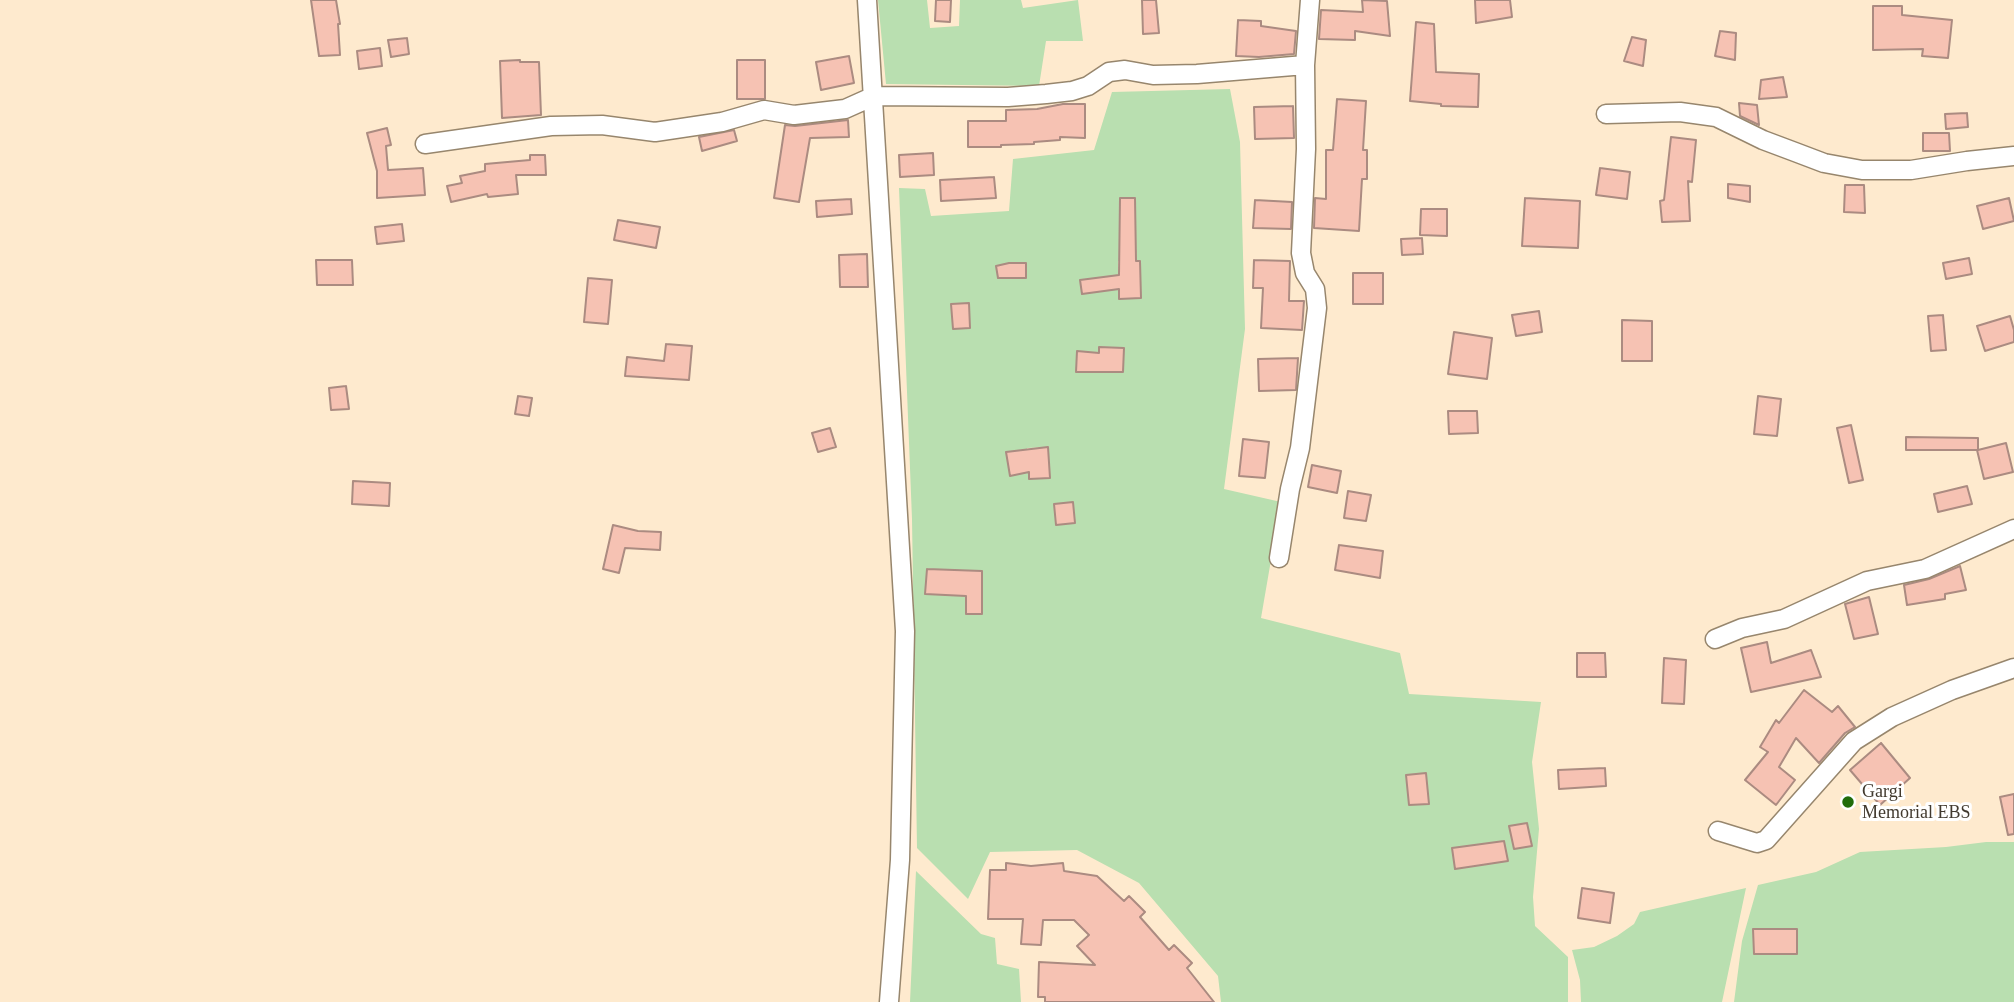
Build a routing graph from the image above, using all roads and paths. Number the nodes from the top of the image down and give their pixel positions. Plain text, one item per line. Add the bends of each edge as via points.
1 (867, 0) edge
2 (1310, 0) edge
3 (1305, 65) junction
4 (873, 96) junction
5 (1606, 114) dead end
6 (425, 144) dead end
7 (2014, 156) edge
8 (2014, 529) edge
9 (1279, 558) dead end
10 (1715, 639) dead end
11 (2014, 668) edge
12 (1718, 831) dead end
13 (889, 1002) edge

1 - 4 street
2 - 3 street
3 - 4 street via 1197,74 1125,70 1109,72 1072,91 1008,97
3 - 9 street via 1307,149 1301,254 1317,308 1300,448
4 - 6 street via 845,109 794,115 764,110 655,132 602,125 551,126
4 - 13 street via 905,631 901,860
5 - 7 street via 1716,117 1824,163 1862,170 1911,170
8 - 10 street via 1925,569 1867,581 1784,619
11 - 12 street via 1892,717 1854,741 1766,840 1757,843

